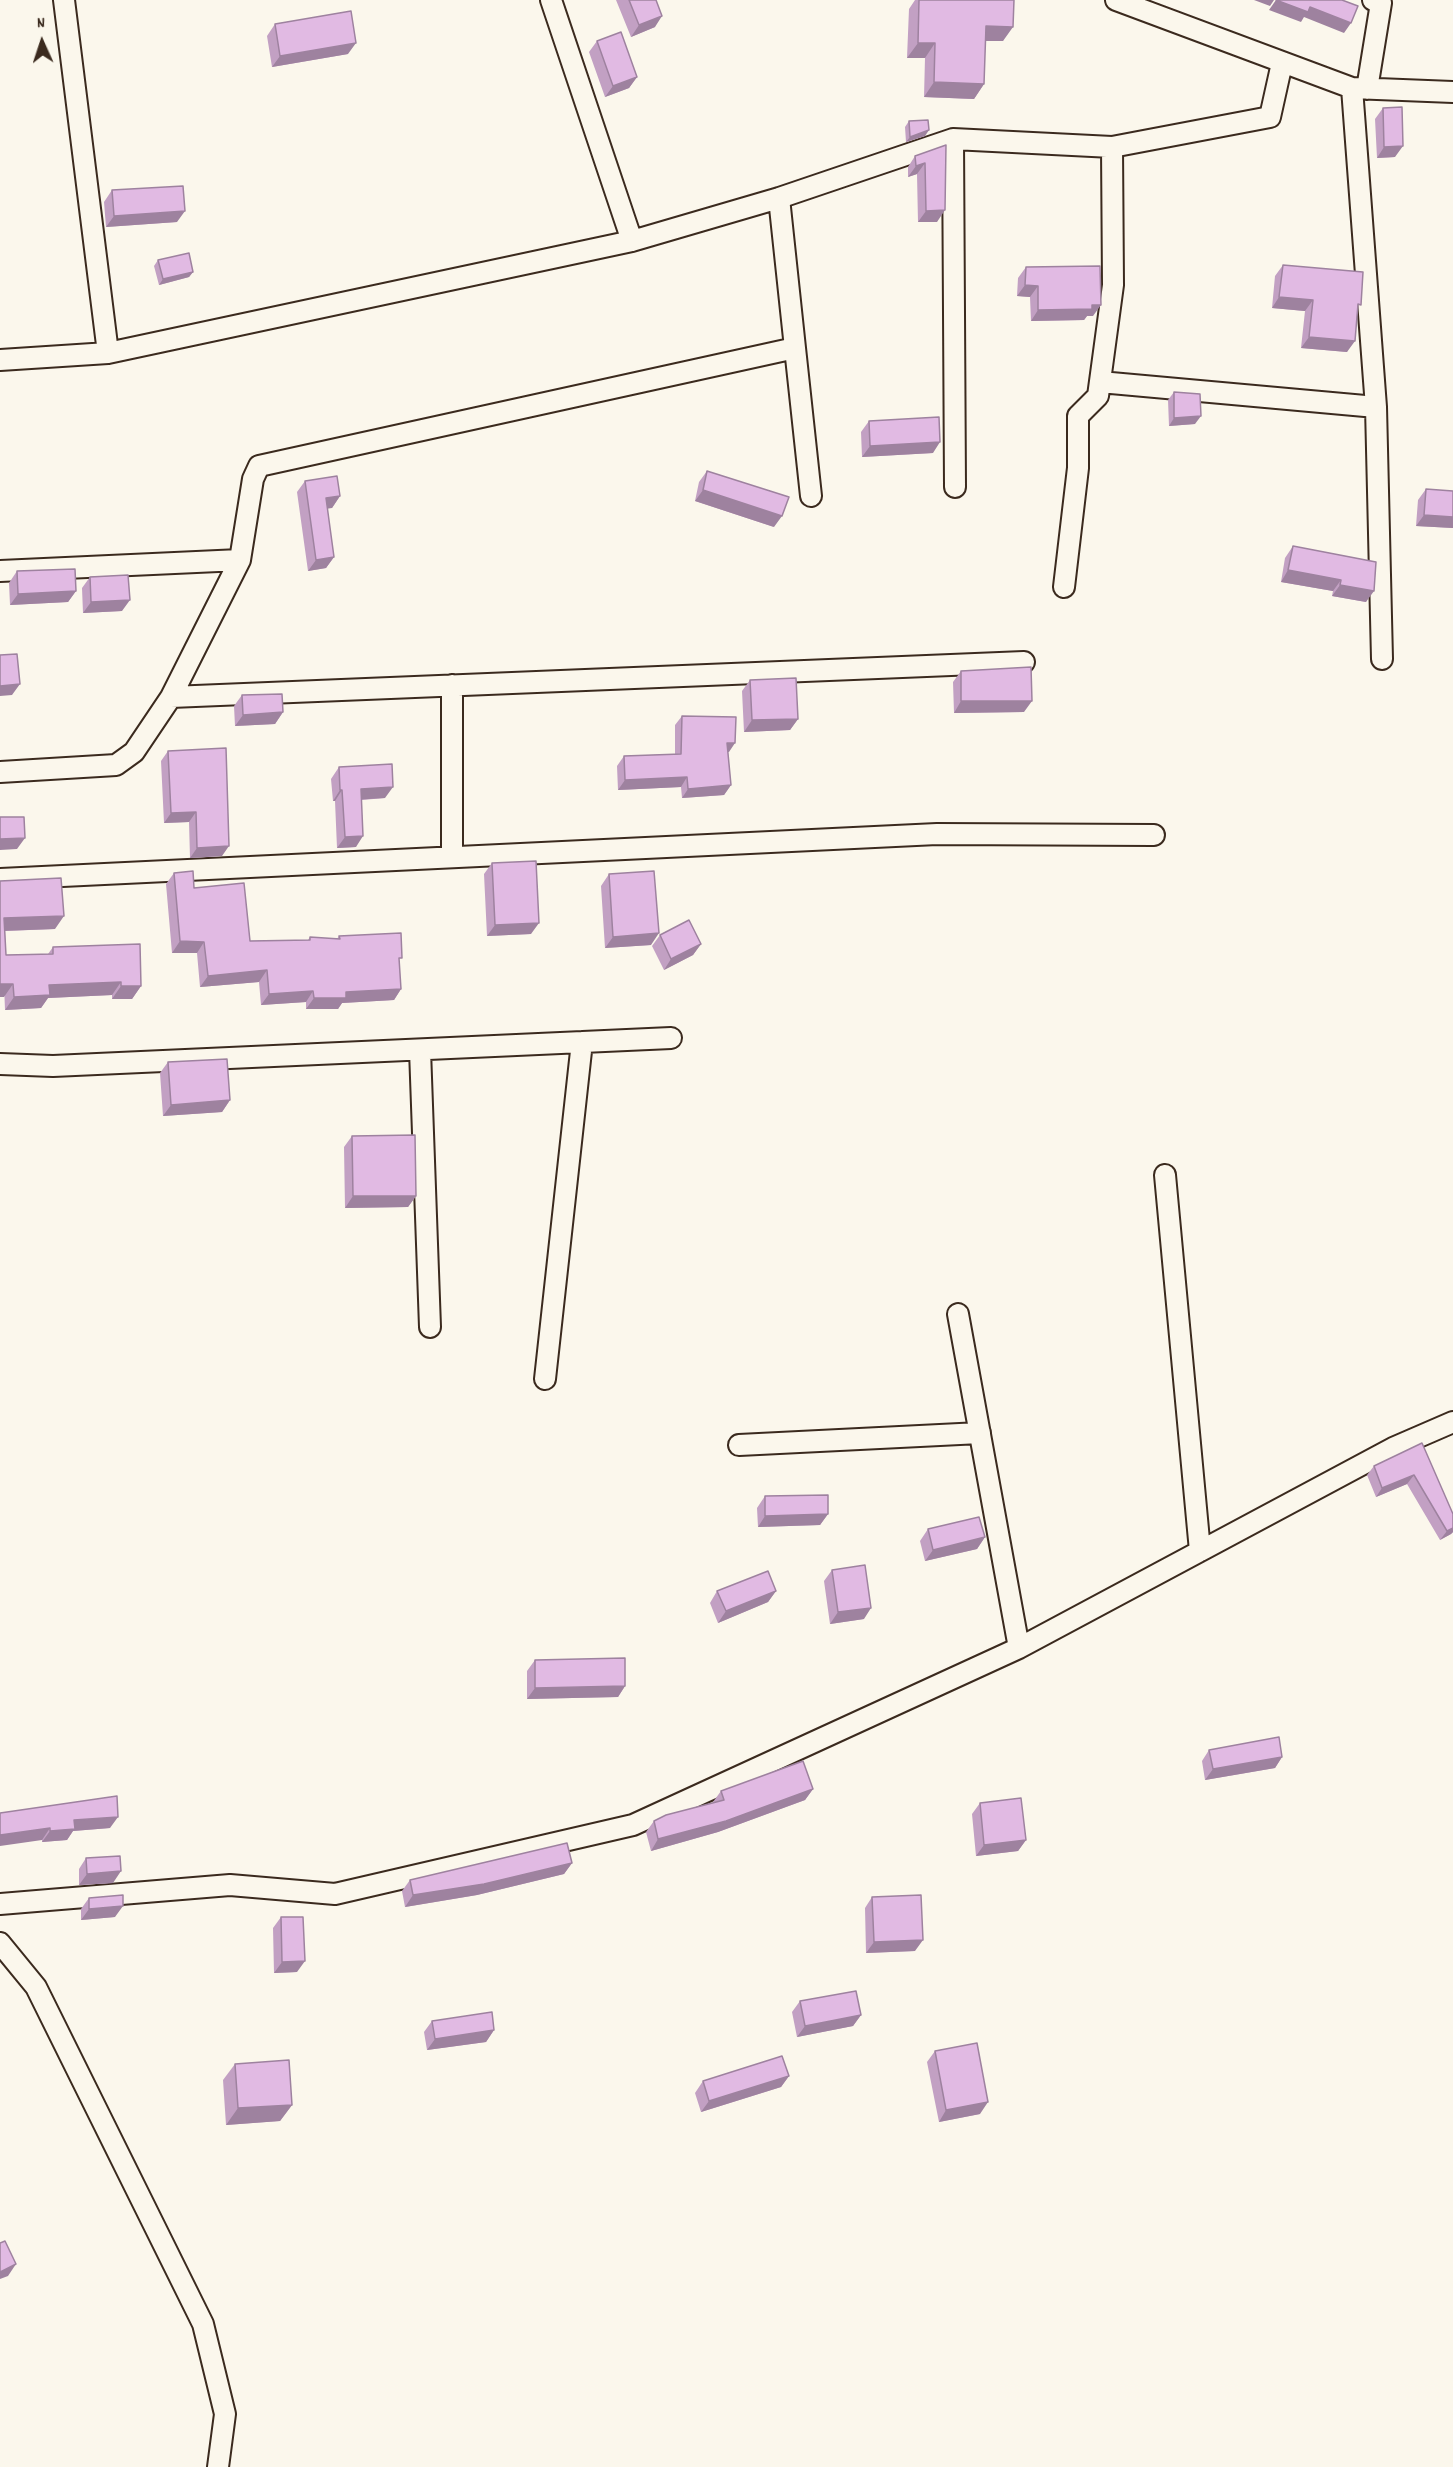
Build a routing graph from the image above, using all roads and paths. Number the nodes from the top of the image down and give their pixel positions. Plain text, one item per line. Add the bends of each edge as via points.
1 (64, 0) edge
2 (551, 0) edge
3 (1116, 0) edge
4 (1373, 0) edge
5 (1282, 63) junction
6 (1359, 88) junction
7 (1453, 92) edge
8 (952, 139) junction
9 (1112, 147) junction
10 (779, 198) junction
11 (632, 241) junction
12 (795, 348) junction
13 (108, 353) junction
14 (0, 360) edge
15 (1100, 382) junction
16 (1376, 407) junction
17 (955, 487) dead end
18 (810, 496) dead end
19 (240, 560) junction
20 (0, 571) edge
21 (1064, 587) dead end
22 (1382, 660) dead end
23 (1024, 662) dead end
24 (452, 685) junction
25 (171, 697) junction
26 (0, 772) edge
27 (1154, 835) dead end
28 (452, 857) junction
29 (0, 879) edge
30 (671, 1038) dead end
31 (582, 1042) junction
32 (420, 1050) junction
33 (0, 1064) edge
34 (1165, 1175) dead end
35 (958, 1314) dead end
36 (430, 1327) dead end
37 (545, 1380) dead end
38 (1453, 1422) edge
39 (980, 1433) junction
40 (739, 1445) dead end
41 (1200, 1551) junction
42 (1019, 1648) junction
43 (0, 1905) edge
44 (0, 1943) edge
45 (218, 2467) edge

1 - 13 street
2 - 11 street
3 - 5 street
4 - 6 street via 1381,3
5 - 6 street
5 - 9 street via 1270,117
6 - 7 street
6 - 16 street
8 - 9 street
8 - 10 street
8 - 17 street
9 - 15 street via 1113,285
10 - 11 street
10 - 12 street
11 - 13 street
12 - 18 street
12 - 19 street via 259,466 253,479
13 - 14 street
15 - 16 street
15 - 21 street via 1098,396 1078,416 1078,468
16 - 22 street
19 - 20 street
19 - 25 street
23 - 24 street
24 - 25 street
24 - 28 street
25 - 26 street via 134,752 116,765
27 - 28 street via 937,834
28 - 29 street
30 - 31 street
31 - 32 street
31 - 37 street
32 - 33 street via 53,1066
32 - 36 street
34 - 41 street
35 - 39 street
38 - 41 street via 1393,1449
39 - 40 street
39 - 42 street
41 - 42 street
42 - 43 street via 633,1825 335,1894 230,1885
44 - 45 street via 36,1987 203,2324 225,2414

